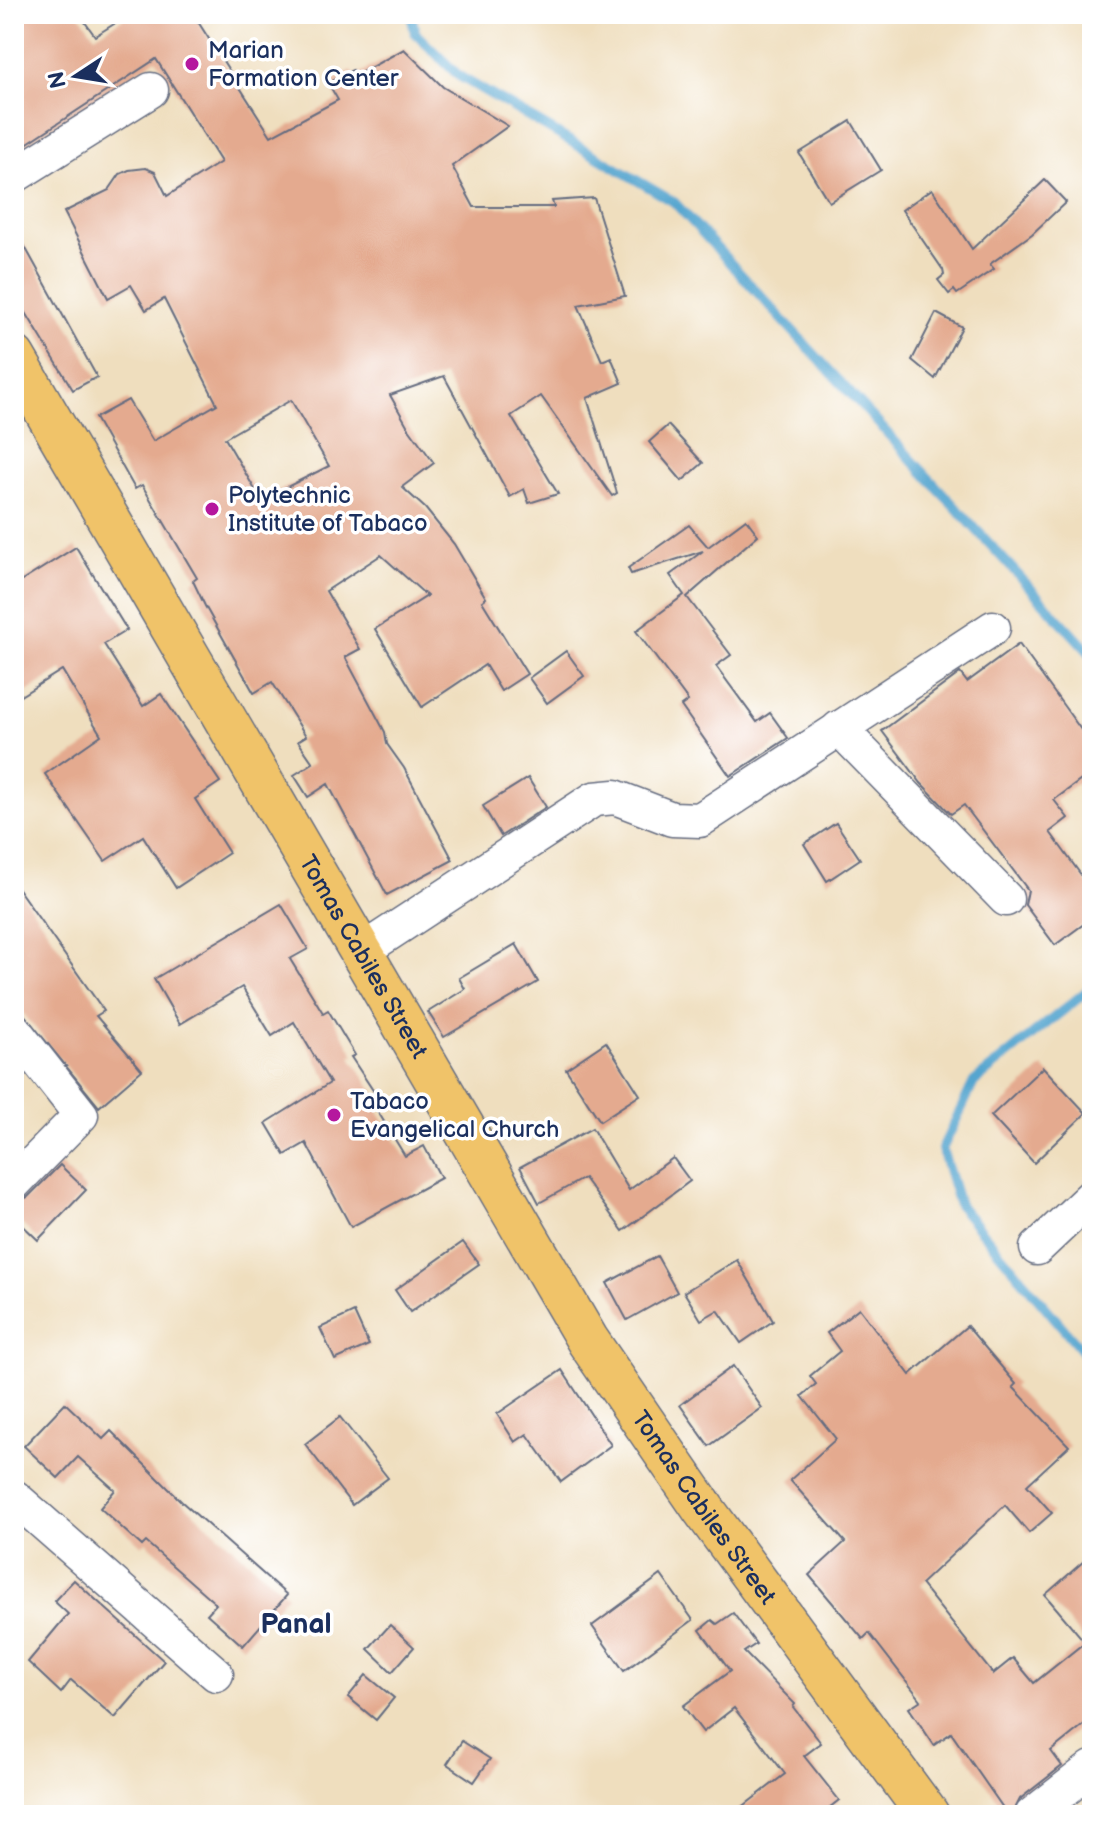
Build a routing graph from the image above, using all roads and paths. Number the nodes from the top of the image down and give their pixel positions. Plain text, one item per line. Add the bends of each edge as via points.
1 (151, 90) dead end
2 (14, 176) edge
3 (14, 357) edge
4 (993, 628) dead end
5 (839, 728) junction
6 (1006, 899) dead end
7 (362, 951) junction
8 (14, 1030) edge
9 (14, 1183) edge
10 (1092, 1196) edge
11 (1037, 1248) dead end
12 (14, 1497) edge
13 (216, 1674) dead end
14 (1092, 1768) edge
15 (928, 1815) edge
16 (1032, 1815) edge

1 - 2 street
3 - 7 main road, Tomas Cabiles Street
4 - 5 street
5 - 6 street
5 - 7 street via 700,820 672,819 615,797 594,799
7 - 15 main road, Tomas Cabiles Street via 588,1341 704,1510
8 - 9 street via 81,1115
10 - 11 street
12 - 13 street
14 - 16 street

